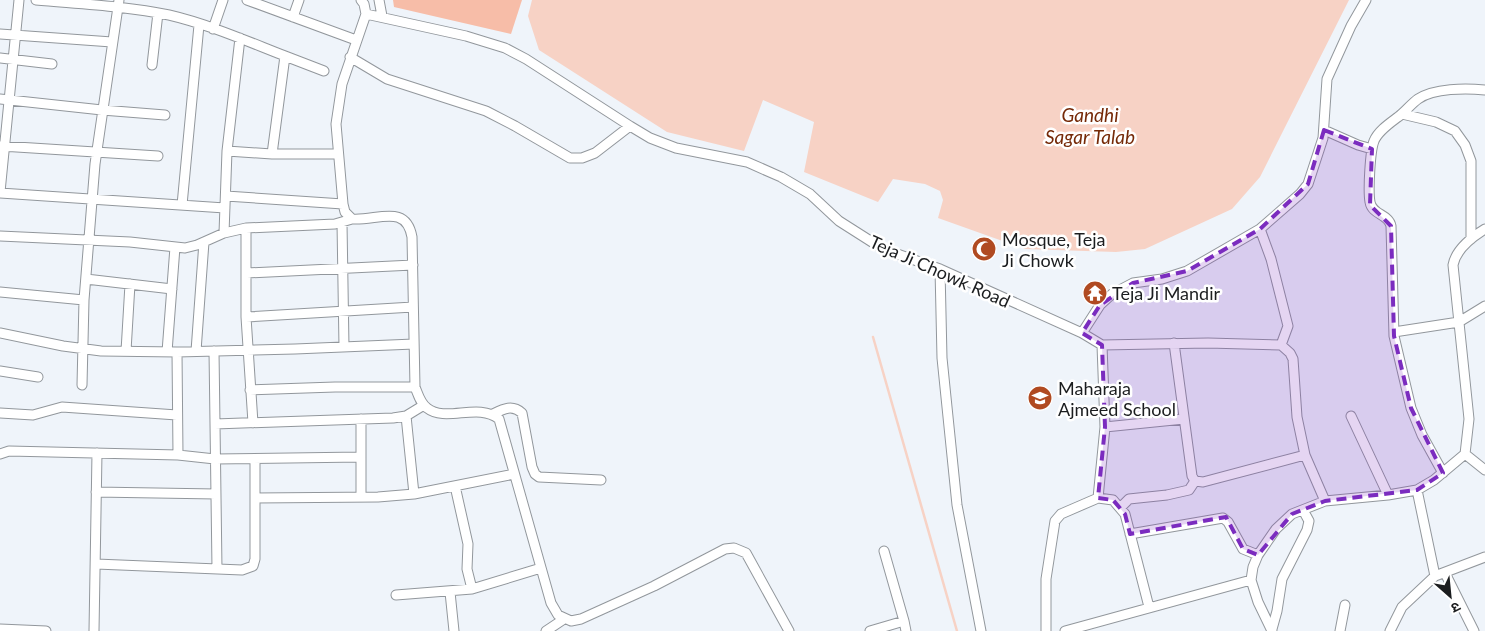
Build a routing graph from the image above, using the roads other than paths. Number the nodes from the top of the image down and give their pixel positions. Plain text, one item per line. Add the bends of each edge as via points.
1 (19, 0) edge
2 (36, 0) edge
3 (224, 0) edge
4 (247, 0) edge
5 (299, 0) edge
6 (361, 0) edge
7 (379, 0) edge
8 (1366, 0) edge
9 (118, 4) edge
10 (158, 13) junction
11 (366, 14) junction
12 (382, 16) junction
13 (294, 17) junction
14 (199, 25) junction
15 (213, 29) junction
16 (0, 34) edge
17 (16, 36) junction
18 (240, 38) junction
19 (356, 40) junction
20 (112, 42) junction
21 (286, 56) junction
22 (350, 57) junction
23 (0, 58) edge
24 (14, 59) junction
25 (52, 64) dead end
26 (152, 64) dead end
27 (324, 71) dead end
28 (1485, 90) edge
29 (5, 99) edge
30 (102, 110) junction
31 (1402, 114) junction
32 (165, 115) dead end
33 (630, 126) junction
34 (1324, 130) junction
35 (2, 146) edge
36 (1372, 149) junction
37 (227, 151) junction
38 (96, 152) junction
39 (272, 154) junction
40 (338, 154) junction
41 (158, 156) dead end
42 (0, 192) edge
43 (226, 196) junction
44 (92, 198) junction
45 (343, 204) junction
46 (182, 205) junction
47 (225, 208) junction
48 (352, 220) junction
49 (342, 223) junction
50 (246, 228) junction
51 (1260, 229) junction
52 (1485, 229) edge
53 (224, 233) junction
54 (0, 236) edge
55 (1471, 239) junction
56 (88, 240) junction
57 (204, 242) junction
58 (175, 247) junction
59 (413, 265) junction
60 (343, 268) junction
61 (940, 269) junction
62 (247, 272) junction
63 (86, 279) junction
64 (130, 284) junction
65 (172, 289) junction
66 (0, 292) edge
67 (84, 300) junction
68 (1485, 306) edge
69 (414, 307) junction
70 (343, 312) junction
71 (246, 317) junction
72 (1459, 322) junction
73 (1394, 332) junction
74 (0, 333) edge
75 (1082, 333) junction
76 (1174, 343) junction
77 (414, 344) junction
78 (1102, 345) junction
79 (1281, 345) junction
80 (344, 347) junction
81 (83, 350) junction
82 (248, 350) junction
83 (126, 351) junction
84 (196, 351) junction
85 (214, 351) junction
86 (167, 352) junction
87 (177, 352) junction
88 (0, 371) edge
89 (38, 377) dead end
90 (82, 385) dead end
91 (415, 387) junction
92 (250, 390) junction
93 (424, 405) junction
94 (0, 413) edge
95 (492, 414) junction
96 (177, 415) junction
97 (406, 416) junction
98 (1351, 416) dead end
99 (361, 419) junction
100 (1184, 419) junction
101 (253, 423) junction
102 (215, 424) junction
103 (1105, 427) junction
104 (97, 453) junction
105 (0, 454) edge
106 (1465, 454) junction
107 (178, 455) junction
108 (1305, 455) junction
109 (361, 457) junction
110 (215, 459) junction
111 (255, 459) junction
112 (1485, 470) edge
113 (1443, 473) junction
114 (514, 474) junction
115 (601, 480) dead end
116 (1195, 481) junction
117 (455, 486) junction
118 (1417, 490) junction
119 (96, 492) junction
120 (216, 494) junction
121 (414, 494) junction
122 (1388, 495) junction
123 (361, 497) junction
124 (255, 498) junction
125 (1098, 498) junction
126 (1325, 501) junction
127 (1120, 508) junction
128 (1303, 510) junction
129 (1130, 534) junction
130 (884, 551) dead end
131 (1258, 555) junction
132 (1485, 557) edge
133 (96, 564) junction
134 (541, 568) junction
135 (216, 569) junction
136 (1445, 573) junction
137 (1435, 576) junction
138 (1251, 580) junction
139 (472, 589) junction
140 (450, 592) junction
141 (396, 595) dead end
142 (1345, 605) dead end
143 (1149, 607) junction
144 (564, 619) junction
145 (904, 621) junction
146 (0, 629) edge
147 (1272, 630) edge
148 (46, 631) edge
149 (94, 631) edge
150 (454, 631) edge
151 (546, 631) edge
152 (789, 631) edge
153 (870, 631) edge
154 (906, 631) edge
155 (981, 631) edge
156 (1046, 631) edge
157 (1065, 631) edge
158 (1340, 631) edge
159 (1390, 631) edge
160 (1474, 631) edge

1 - 17 street
2 - 9 street
3 - 15 street
4 - 13 street
5 - 13 street
6 - 11 street
7 - 12 street
8 - 34 street via 1327,79
9 - 10 street
9 - 20 street
10 - 14 street
10 - 26 street
11 - 12 street, Teja Ji Chowk Road
11 - 19 street
12 - 33 street, Teja Ji Chowk Road via 505,48
13 - 19 street
14 - 15 street
14 - 46 street
15 - 18 street
16 - 17 street
17 - 20 street
17 - 24 street
18 - 21 street
18 - 37 street
19 - 22 street
20 - 30 street
21 - 27 street
21 - 39 street
22 - 33 street via 387,79 486,111 570,158 594,153
22 - 40 street via 336,124
23 - 24 street
24 - 25 street
24 - 29 street
28 - 31 street via 1466,88 1429,93
29 - 30 street
29 - 35 street
30 - 32 street
30 - 38 street
31 - 36 street via 1374,140
31 - 55 street via 1436,122 1455,131 1465,144 1471,161
33 - 61 street, Teja Ji Chowk Road via 676,148 746,162 781,177 810,194 839,221 883,249
34 - 36 street
34 - 51 street via 1308,184
35 - 38 street
35 - 42 street
36 - 73 street via 1370,204 1391,226
37 - 39 street
37 - 43 street
38 - 41 street
38 - 44 street
39 - 40 street
40 - 45 street
42 - 44 street
43 - 45 street
43 - 47 street
44 - 46 street
44 - 56 street
45 - 48 street
46 - 47 street
47 - 53 street
48 - 49 street
48 - 59 street via 393,216 407,221 412,237
49 - 50 street
49 - 60 street
50 - 53 street
50 - 62 street
51 - 75 street via 1187,271 1133,283 1112,294 1100,304
51 - 79 street via 1288,326
52 - 55 street
53 - 57 street
54 - 56 street
55 - 72 street via 1455,255 1453,265
56 - 58 street
56 - 63 street
57 - 58 street via 185,248
57 - 84 street
58 - 65 street
59 - 60 street
59 - 69 street
60 - 62 street
60 - 70 street
61 - 75 street, Teja Ji Chowk Road
61 - 155 street via 942,358 957,505
62 - 71 street
63 - 64 street
63 - 67 street
64 - 65 street
64 - 83 street
65 - 86 street
66 - 67 street
67 - 81 street
68 - 72 street
69 - 70 street
69 - 77 street
70 - 71 street
70 - 80 street
71 - 82 street
72 - 73 street
72 - 106 street via 1469,420
73 - 113 street via 1411,408
74 - 81 street
75 - 78 street, Teja Ji Chowk Road
76 - 78 street
76 - 79 street
76 - 100 street
77 - 80 street
77 - 91 street
78 - 103 street
79 - 108 street via 1293,359 1297,417
80 - 82 street
81 - 83 street
81 - 90 street
82 - 85 street
82 - 92 street
83 - 86 street
84 - 85 street
84 - 87 street
85 - 102 street
86 - 87 street
87 - 96 street
88 - 89 street
91 - 92 street
91 - 93 street
92 - 101 street
93 - 95 street via 440,413
93 - 97 street
94 - 96 street via 34,414 62,407
95 - 114 street via 499,419
95 - 115 street via 509,408 522,413 532,467 539,477
96 - 107 street
97 - 99 street
97 - 121 street
98 - 122 street
99 - 101 street
99 - 109 street
100 - 103 street
100 - 116 street
101 - 102 street
102 - 110 street
103 - 125 street
104 - 105 street via 9,451
104 - 107 street
104 - 119 street
106 - 112 street
106 - 113 street
107 - 110 street
108 - 116 street via 1203,482
108 - 126 street
109 - 111 street
109 - 123 street
110 - 111 street
110 - 120 street
111 - 124 street
113 - 118 street
114 - 117 street
114 - 134 street
116 - 127 street via 1189,490 1167,496 1130,499
117 - 121 street
117 - 139 street via 468,544 467,569
118 - 122 street
118 - 137 street
119 - 120 street
119 - 133 street
120 - 135 street
121 - 123 street
122 - 126 street
123 - 124 street
124 - 135 street via 255,559 252,566 242,570
125 - 127 street via 1112,500
125 - 156 street via 1061,514 1055,521 1046,579
126 - 128 street
127 - 129 street via 1125,514
128 - 131 street via 1292,514 1276,529
128 - 147 street via 1309,521 1307,530 1282,579
129 - 131 street via 1223,518 1243,549
129 - 143 street
130 - 145 street
131 - 138 street
132 - 136 street
133 - 135 street
133 - 149 street
134 - 139 street
134 - 144 street via 551,603
136 - 137 street
136 - 160 street
137 - 159 street via 1402,607
138 - 143 street
138 - 147 street
139 - 140 street
140 - 141 street
140 - 150 street
142 - 158 street
143 - 157 street
144 - 151 street
144 - 152 street via 581,618 654,586 725,549 734,548 746,553
145 - 153 street
145 - 154 street
146 - 148 street

